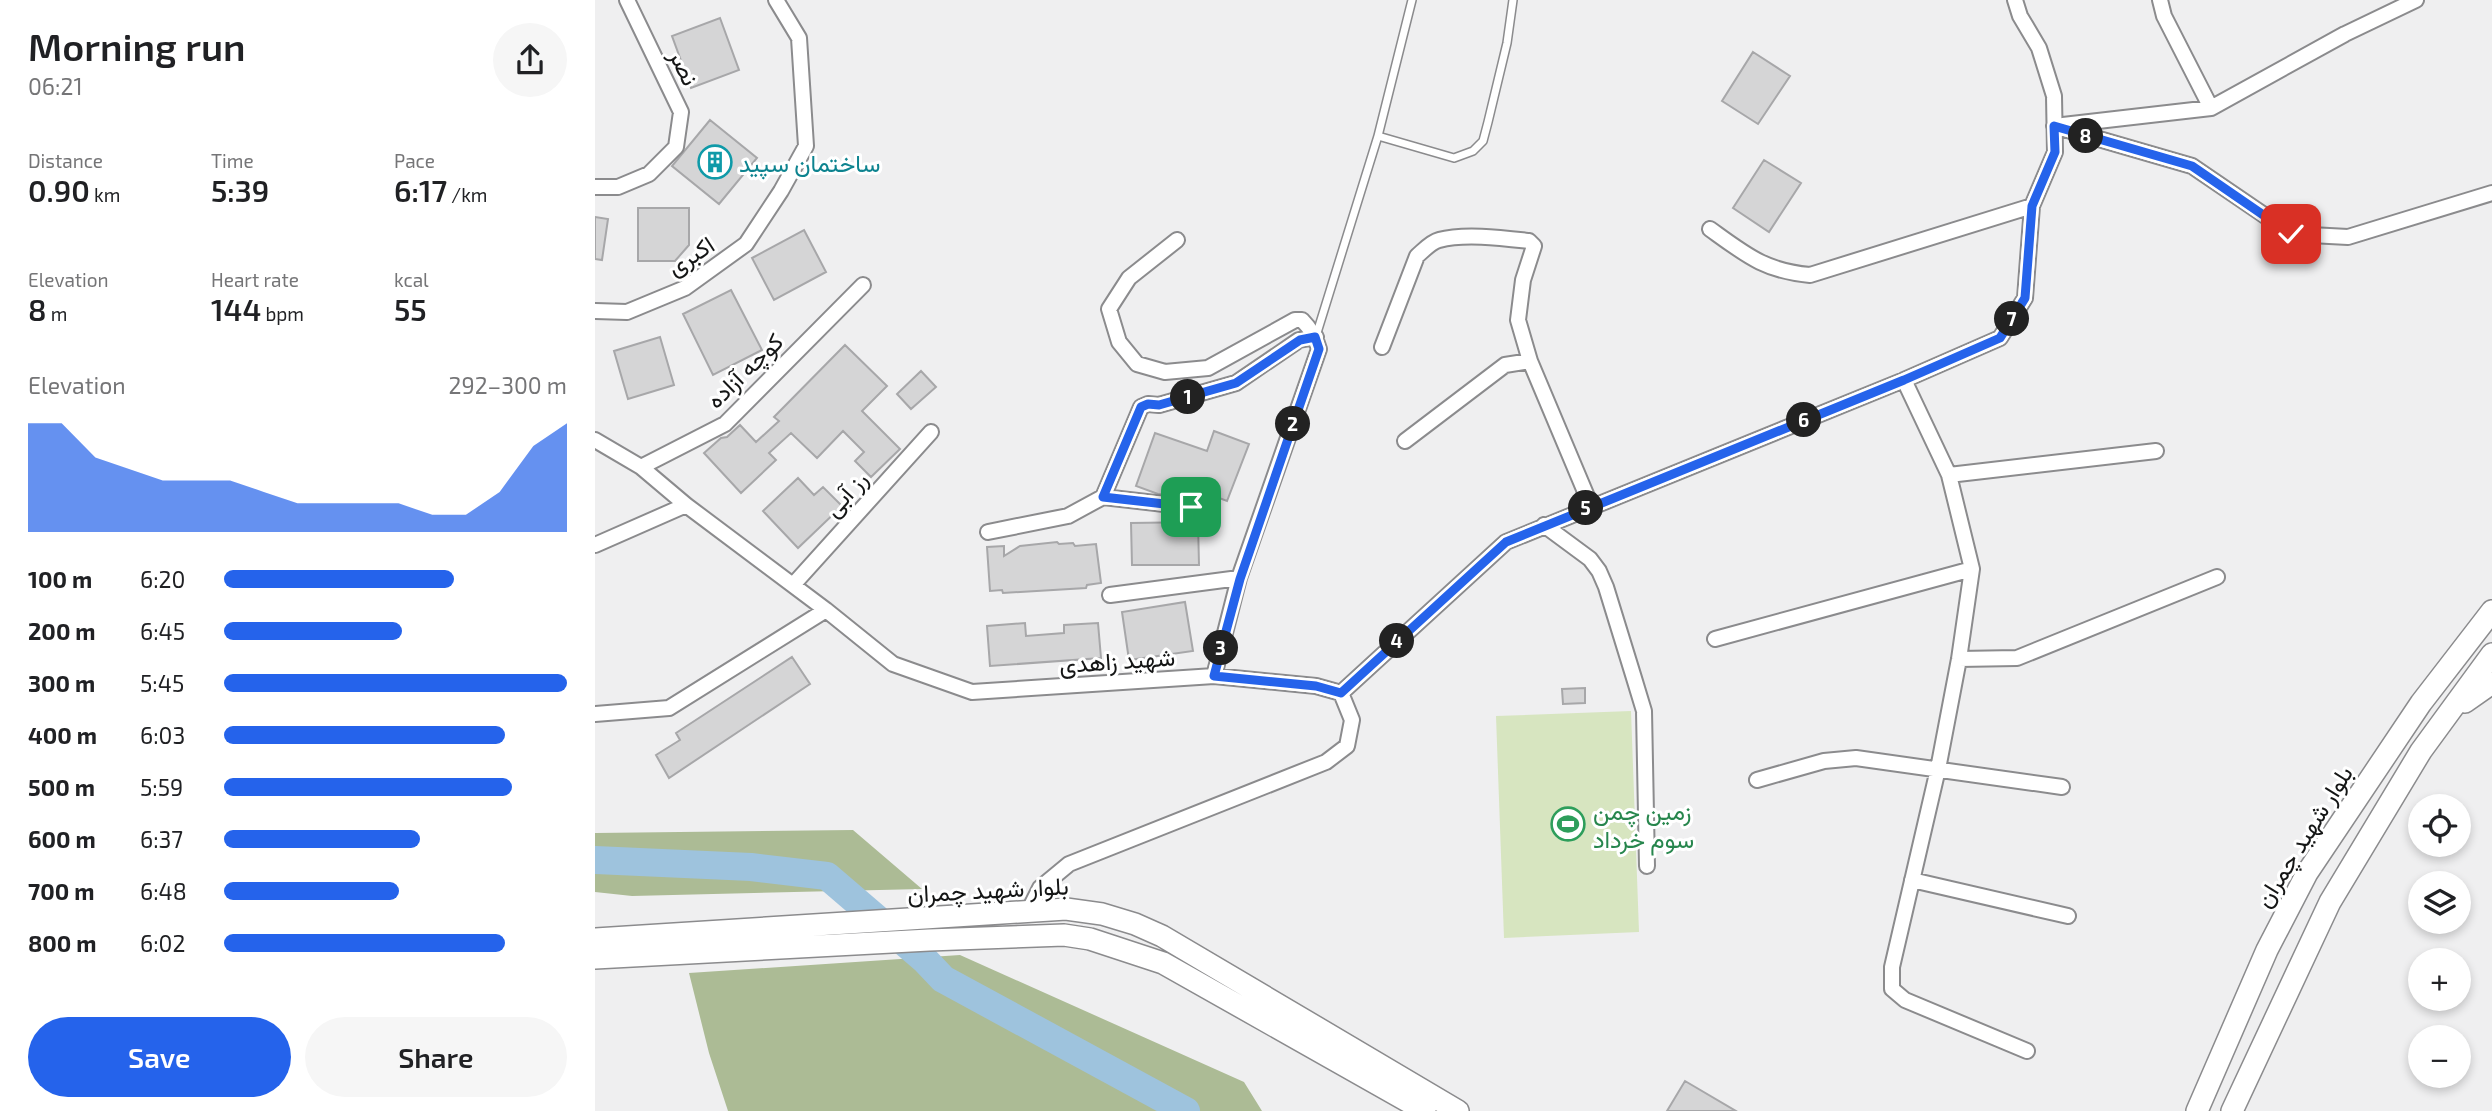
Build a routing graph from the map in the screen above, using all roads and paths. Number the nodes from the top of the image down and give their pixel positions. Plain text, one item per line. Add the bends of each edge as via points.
1 (627, 0) edge
2 (776, 0) edge
3 (1412, 0) edge
4 (1513, 0) edge
5 (2015, 0) edge
6 (2160, 0) edge
7 (2416, 0) edge
8 (2211, 108) junction
9 (2054, 126) junction
10 (1378, 136) junction
11 (595, 187) edge
12 (2492, 193) edge
13 (2032, 206) junction
14 (1710, 229) dead end
15 (1177, 240) dead end
16 (863, 285) dead end
17 (595, 311) edge
18 (1315, 337) junction
19 (1382, 347) dead end
20 (1530, 361) junction
21 (1904, 380) junction
22 (931, 432) dead end
23 (595, 440) edge
24 (1405, 440) dead end
25 (2156, 451) dead end
26 (641, 467) junction
27 (1949, 475) junction
28 (1103, 497) junction
29 (686, 505) junction
30 (1591, 506) junction
31 (1191, 507) dead end
32 (1544, 525) junction
33 (988, 532) dead end
34 (595, 545) edge
35 (1972, 569) junction
36 (2217, 577) dead end
37 (1240, 579) junction
38 (793, 585) junction
39 (1110, 595) dead end
40 (825, 610) junction
41 (2488, 619) edge
42 (1715, 639) dead end
43 (2492, 654) edge
44 (1959, 659) junction
45 (1214, 676) junction
46 (2492, 683) edge
47 (1341, 693) junction
48 (595, 714) edge
49 (2445, 719) junction
50 (1938, 769) junction
51 (1757, 780) dead end
52 (2062, 787) dead end
53 (1647, 866) dead end
54 (1912, 880) junction
55 (1028, 912) junction
56 (2068, 916) dead end
57 (1030, 936) junction
58 (595, 939) edge
59 (595, 958) edge
60 (2027, 1051) dead end
61 (1425, 1111) edge
62 (1458, 1111) edge
63 (2197, 1111) edge
64 (2232, 1111) edge

1 - 11 street, نصر via 681,112 676,147 649,174 618,187
2 - 17 street, اکبری via 799,38 806,146 781,191 746,244 685,288 627,312
3 - 10 lane
4 - 10 lane via 1483,141 1473,152 1454,158
5 - 9 street via 2039,48 2054,96
6 - 8 street
7 - 8 street
8 - 9 street
9 - 12 street via 2192,166 2291,234 2348,237
9 - 13 street via 2055,152
10 - 18 lane
13 - 14 street via 1810,275 1754,261
13 - 21 street via 2025,298 2000,338
15 - 18 street via 1129,278 1109,309 1119,341 1137,364 1164,372 1209,368 1295,320 1302,320
16 - 26 street, کوچه آزاده via 725,424
18 - 28 street via 1300,340 1236,383 1141,407
18 - 37 street via 1319,349
19 - 20 street via 1417,256 1428,246 1462,237 1521,240 1534,246 1523,280 1518,320
20 - 24 street via 1506,365
20 - 30 street
21 - 27 street
21 - 30 street
22 - 38 street, رز آبی
23 - 26 street, شهید زاهدی
25 - 27 street
26 - 29 street, شهید زاهدی
27 - 35 street
28 - 31 street
28 - 33 street via 1068,516
29 - 34 street
29 - 38 street, شهید زاهدی
30 - 32 street
32 - 47 street via 1506,542
32 - 53 street via 1590,559 1598,571 1644,711
35 - 42 street
35 - 44 street
36 - 44 street via 2017,658
37 - 39 street
37 - 45 street
38 - 40 street, شهید زاهدی
40 - 45 street, شهید زاهدی via 893,664 972,692
40 - 48 street via 669,708
41 - 63 main road, بلوار شهید چمران via 2405,725 2307,873 2267,950
43 - 49 main road
44 - 50 street
45 - 47 street, شهید زاهدی via 1316,686
46 - 49 main road
47 - 55 street via 1352,720 1347,746 1326,762 1069,864 1040,888
49 - 64 main road via 2414,761 2330,902
50 - 51 street via 1856,758 1824,761
50 - 52 street
50 - 54 street
54 - 56 street
54 - 60 street via 1892,967 1892,989 1905,1000
55 - 57 main road
55 - 58 main road, بلوار شهید چمران
55 - 62 main road, بلوار شهید چمران via 1066,909 1102,914 1162,936
57 - 59 main road, بلوار شهید چمران
57 - 61 main road, بلوار شهید چمران via 1090,939 1163,963

